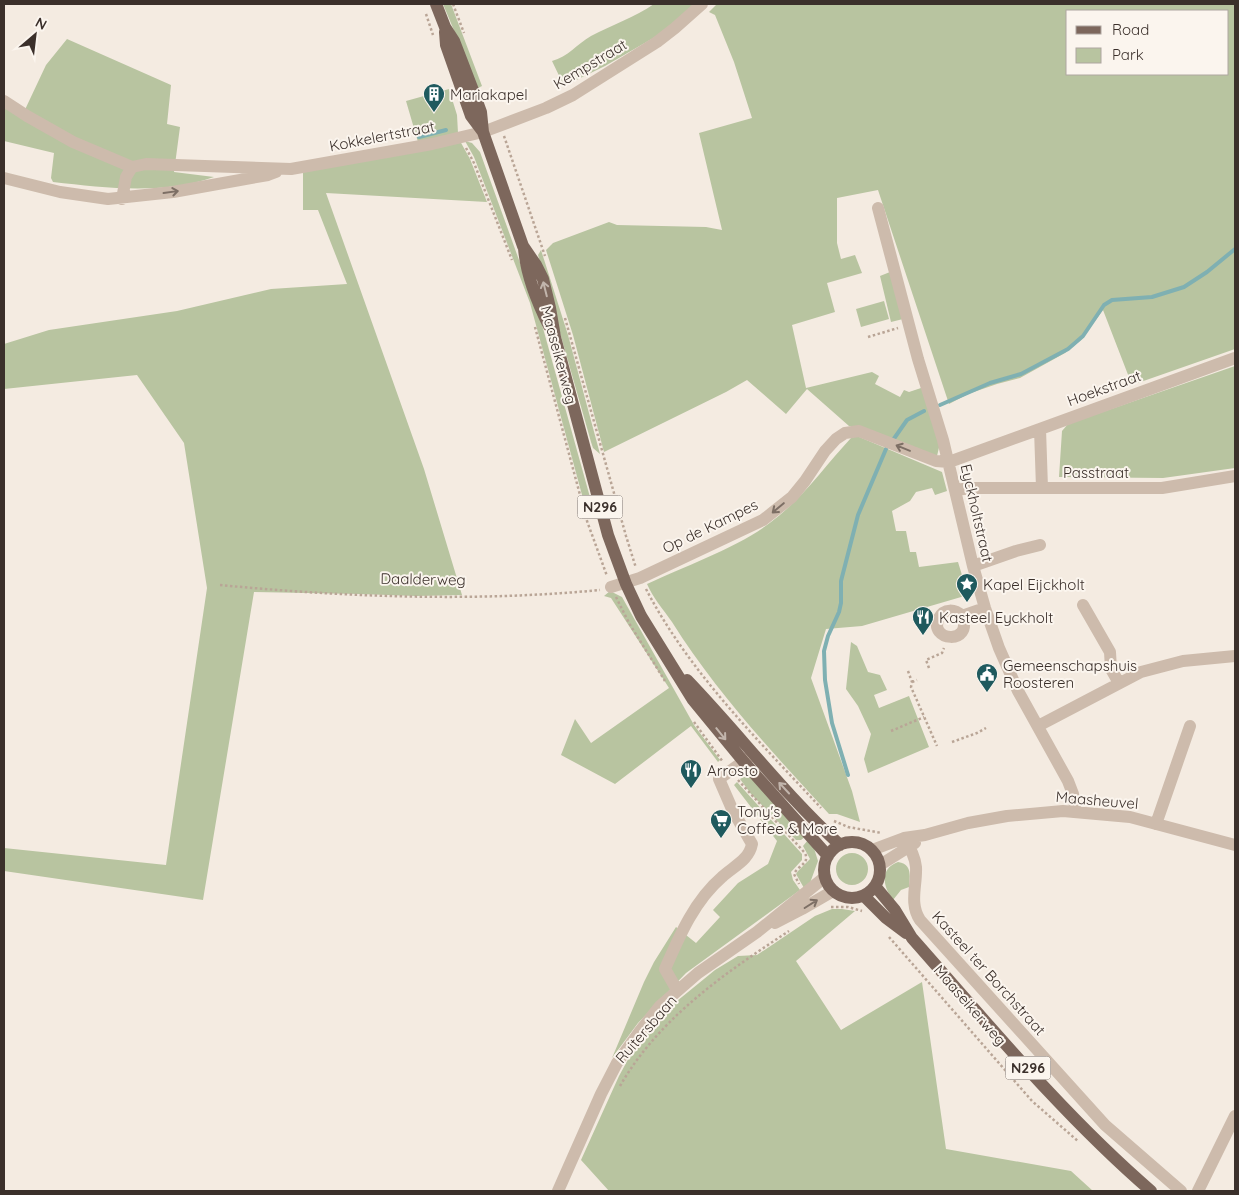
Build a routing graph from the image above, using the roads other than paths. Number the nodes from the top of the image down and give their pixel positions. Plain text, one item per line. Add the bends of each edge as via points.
1 (436, 4) edge
2 (702, 4) edge
3 (4, 101) edge
4 (483, 132) junction
5 (132, 167) junction
6 (285, 169) junction
7 (4, 178) edge
8 (122, 199) junction
9 (878, 208) dead end
10 (1235, 358) edge
11 (1040, 429) junction
12 (949, 462) junction
13 (1235, 476) edge
14 (1042, 488) junction
15 (955, 490) junction
16 (1040, 545) dead end
17 (972, 566) junction
18 (626, 584) junction
19 (611, 587) road end
20 (1083, 605) dead end
21 (985, 608) junction
22 (962, 616) junction
23 (1235, 656) edge
24 (1119, 683) junction
25 (1038, 726) junction
26 (1190, 726) dead end
27 (748, 758) junction
28 (1076, 812) junction
29 (1156, 824) junction
30 (907, 843) junction
31 (840, 845) junction
32 (1235, 845) edge
33 (872, 850) junction
34 (828, 856) junction
35 (880, 865) junction
36 (824, 877) junction
37 (876, 886) junction
38 (833, 891) junction
39 (864, 896) junction
40 (757, 932) junction
41 (912, 938) junction
42 (677, 990) junction
43 (1235, 1116) edge
44 (558, 1191) edge
45 (1151, 1191) edge
46 (1181, 1191) edge
47 (1198, 1191) edge

1 - 4 main road, Maaseikerweg / N296 via 481,112
2 - 4 street, Kempstraat via 657,42 572,95
3 - 5 street, Kokkelertstraat via 65,137
4 - 6 street, Kokkelertstraat
4 - 18 main road, Maaseikerweg / N296 via 523,246 533,287 555,337 608,534
5 - 6 street, Kokkelertstraat via 146,164
5 - 8 street via 126,177
8 -> 6 street, Kokkelertstraat via 224,184
7 - 8 street, Kokkelertstraat via 90,198
9 - 12 street, Eyckholtstraat
10 - 11 street, Hoekstraat
11 - 12 street, Hoekstraat
11 - 14 street
12 - 15 street, Eyckholtstraat
12 -> 18 street, Op de Kampes via 936,461 859,430 845,433 825,451 792,497 763,520
13 - 14 street, Passtraat via 1162,488
14 - 15 street, Passtraat
15 - 17 street, Eyckholtstraat
16 - 17 street
17 - 21 street, Eyckholtstraat
18 - 19 street
18 - 27 main road, Maaseikerweg / N296 via 641,616 673,666 702,695
20 - 24 street via 1110,652 1111,669
21 - 22 street
21 - 25 street, Eyckholtstraat via 1018,691
22 - 22 street via 958,612 945,611 939,616 939,631 952,638 960,635 964,628
23 - 24 street via 1160,666
24 - 25 street
25 - 28 street, Eyckholtstraat via 1068,781
26 - 29 street
31 -> 27 main road, Maaseikerweg / N296
27 - 34 main road, Maaseikerweg / N296
27 - 42 street via 719,779 752,844 750,854 704,894 693,912 665,970
28 - 29 street, Maasheuvel via 1130,817
28 - 30 street, Maasheuvel via 993,818 925,835
29 - 32 street, Maasheuvel
30 - 33 street, Maasheuvel
30 - 35 street, Maasheuvel
30 - 46 street, Kasteel ter Borchstraat via 916,866 914,908 920,920 1105,1125
31 - 33 main road via 857,842
31 - 34 main road
33 - 35 main road
34 - 36 main road
35 - 37 main road
36 - 38 main road
36 - 40 street, Ruitersbaan
37 - 39 main road
37 - 41 main road, Maaseikerweg / N296
38 - 39 main road via 850,898
40 -> 38 street, Ruitersbaan
39 - 41 main road, Maaseikerweg / N296
40 - 42 street, Ruitersbaan
41 - 45 main road, Maaseikerweg / N296 via 1064,1108
42 - 44 street, Ruitersbaan via 617,1063
43 - 47 street

